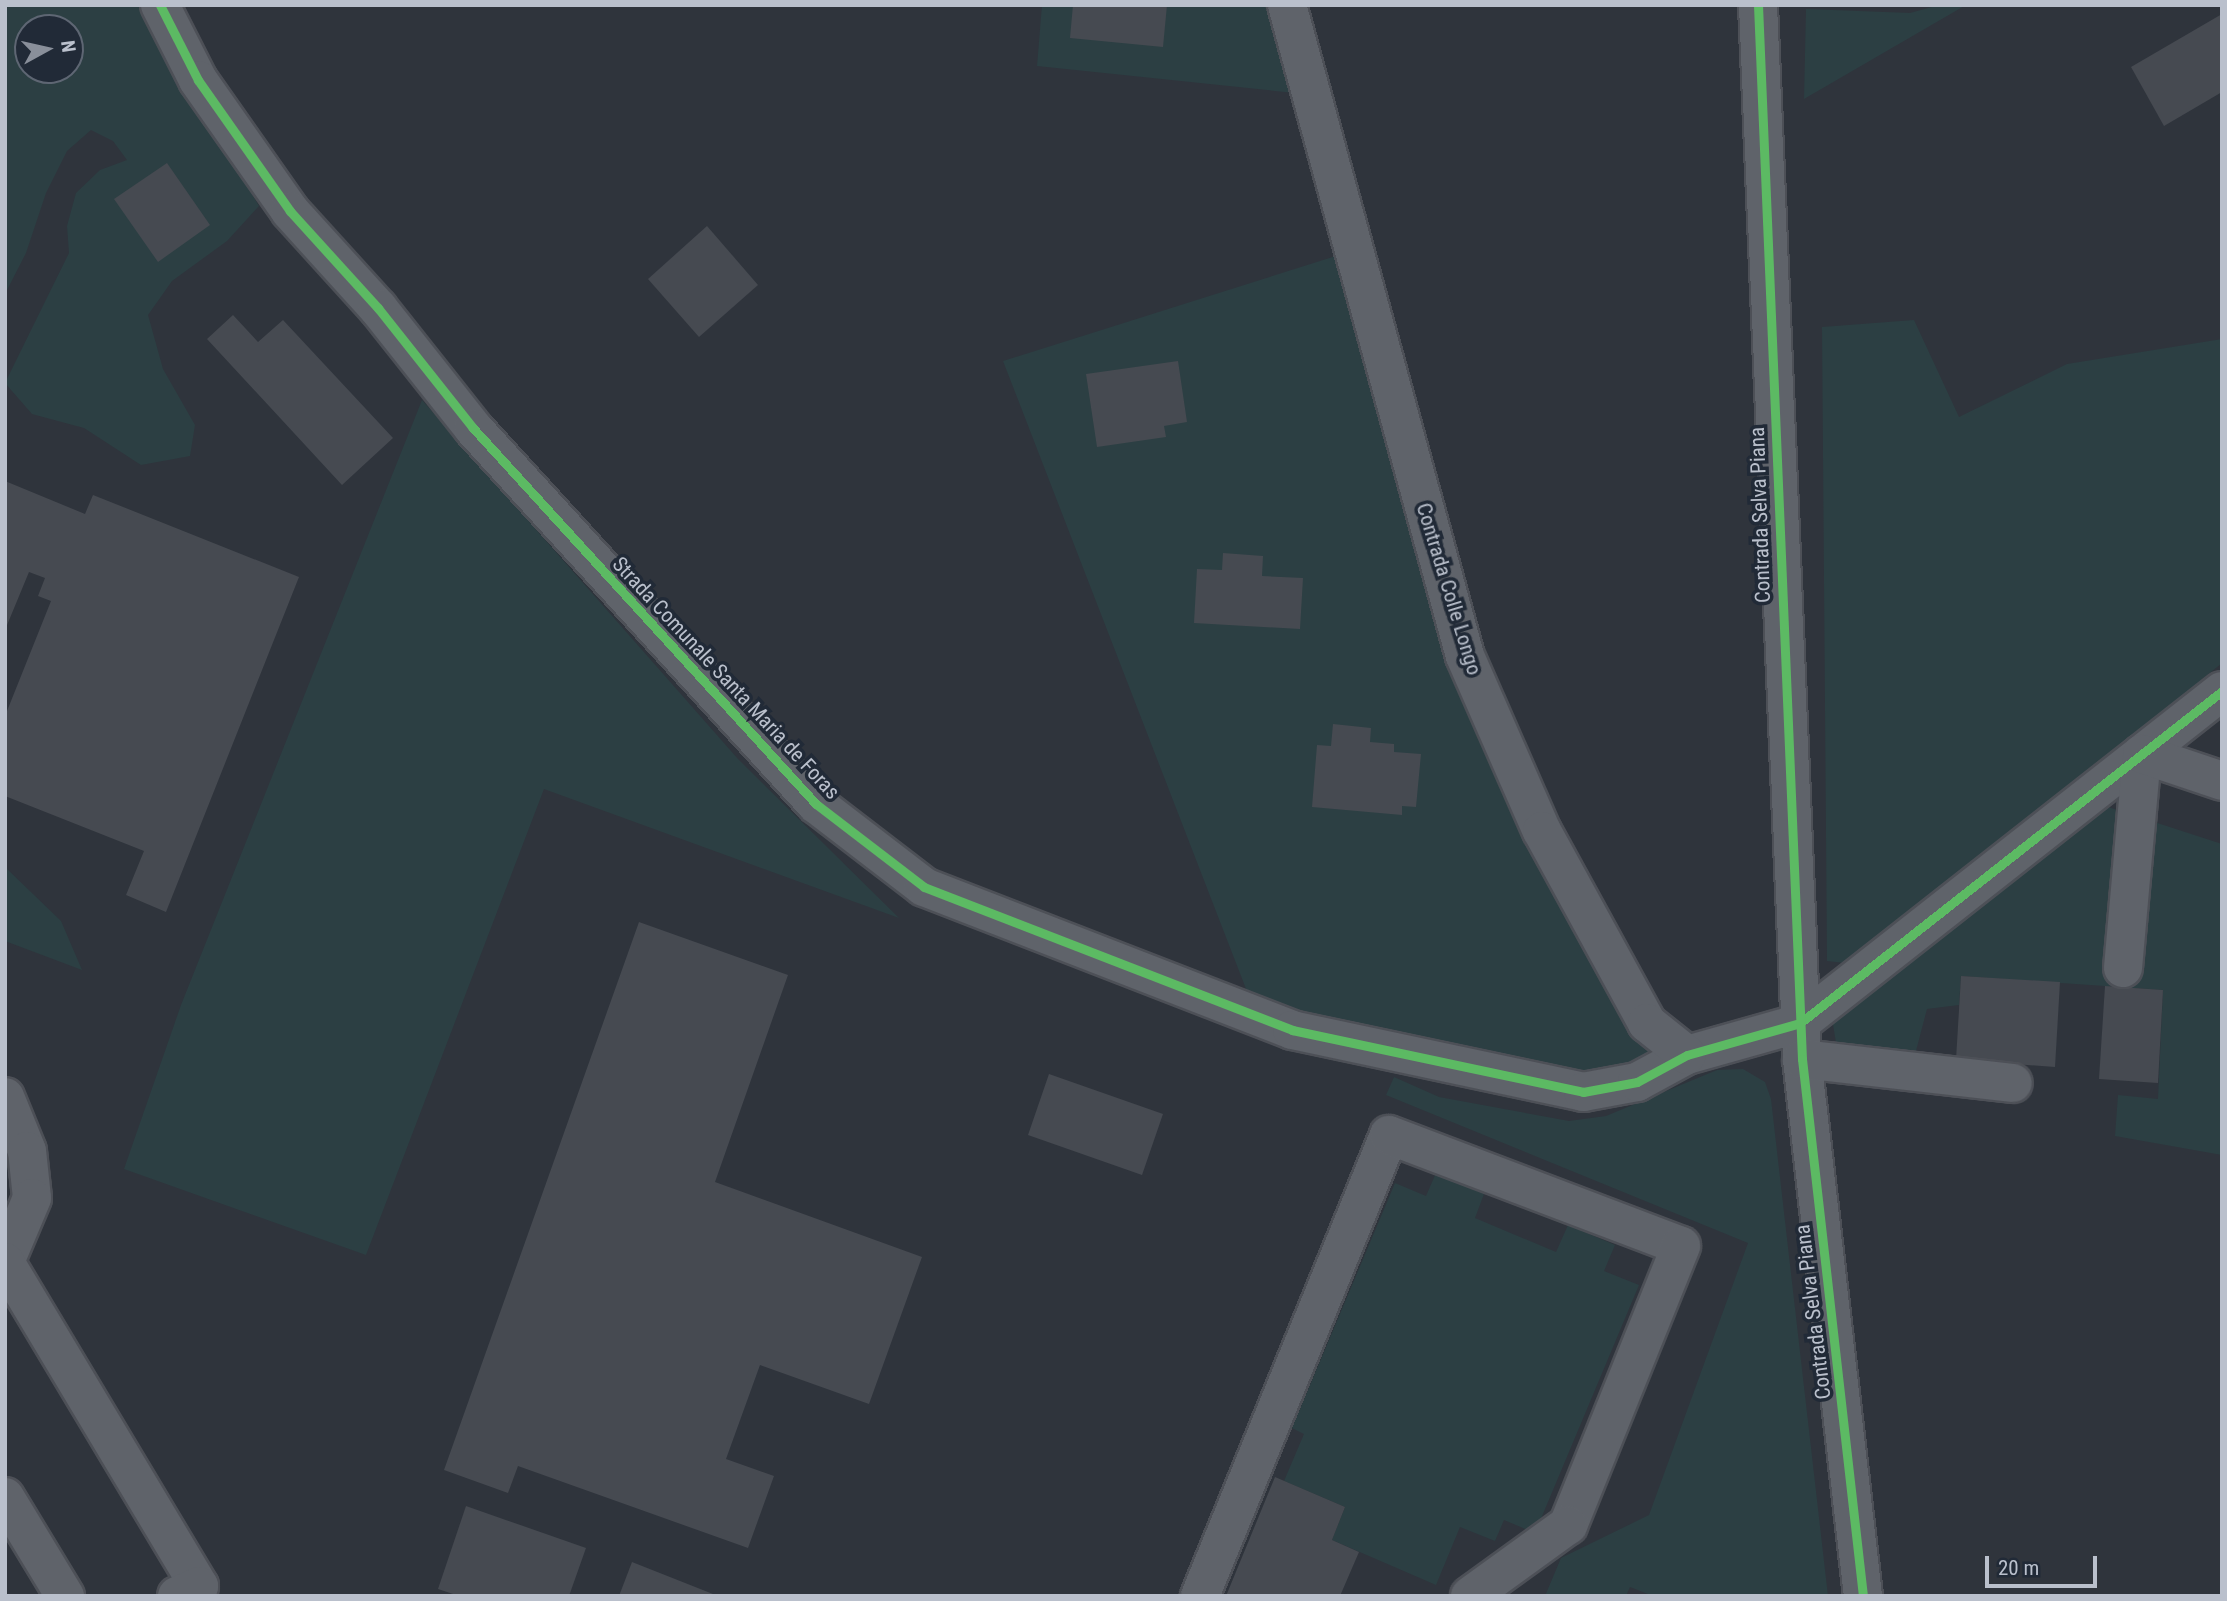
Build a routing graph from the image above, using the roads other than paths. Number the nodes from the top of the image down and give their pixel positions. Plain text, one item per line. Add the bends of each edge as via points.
1 (160, 5) edge
2 (1287, 5) edge
3 (1758, 5) edge
4 (2222, 691) edge
5 (2142, 754) junction
6 (2222, 781) edge
7 (2123, 968) dead end
8 (1801, 1041) junction
9 (1687, 1055) junction
10 (2013, 1083) dead end
11 (5, 1097) edge
12 (5, 1262) edge
13 (5, 1497) edge
14 (65, 1596) edge
15 (177, 1596) edge
16 (1200, 1596) edge
17 (1470, 1596) edge
18 (1863, 1596) edge

1 - 9 street, Strada Comunale Santa Maria de Foras via 198,80 290,211 378,308 473,428 816,804 924,887 1292,1030 1583,1092 1637,1082
2 - 9 street, Contrada Colle Longo via 1465,656 1542,831 1640,1011 1647,1023
3 - 8 street, Contrada Selva Piana
4 - 5 street
5 - 6 street
5 - 7 street
5 - 8 street
8 - 9 street
8 - 10 street
8 - 18 street, Contrada Selva Piana
11 - 12 street via 27,1151 32,1198
12 - 15 street via 199,1586
13 - 14 street
16 - 17 street via 1389,1135 1681,1247 1568,1525

